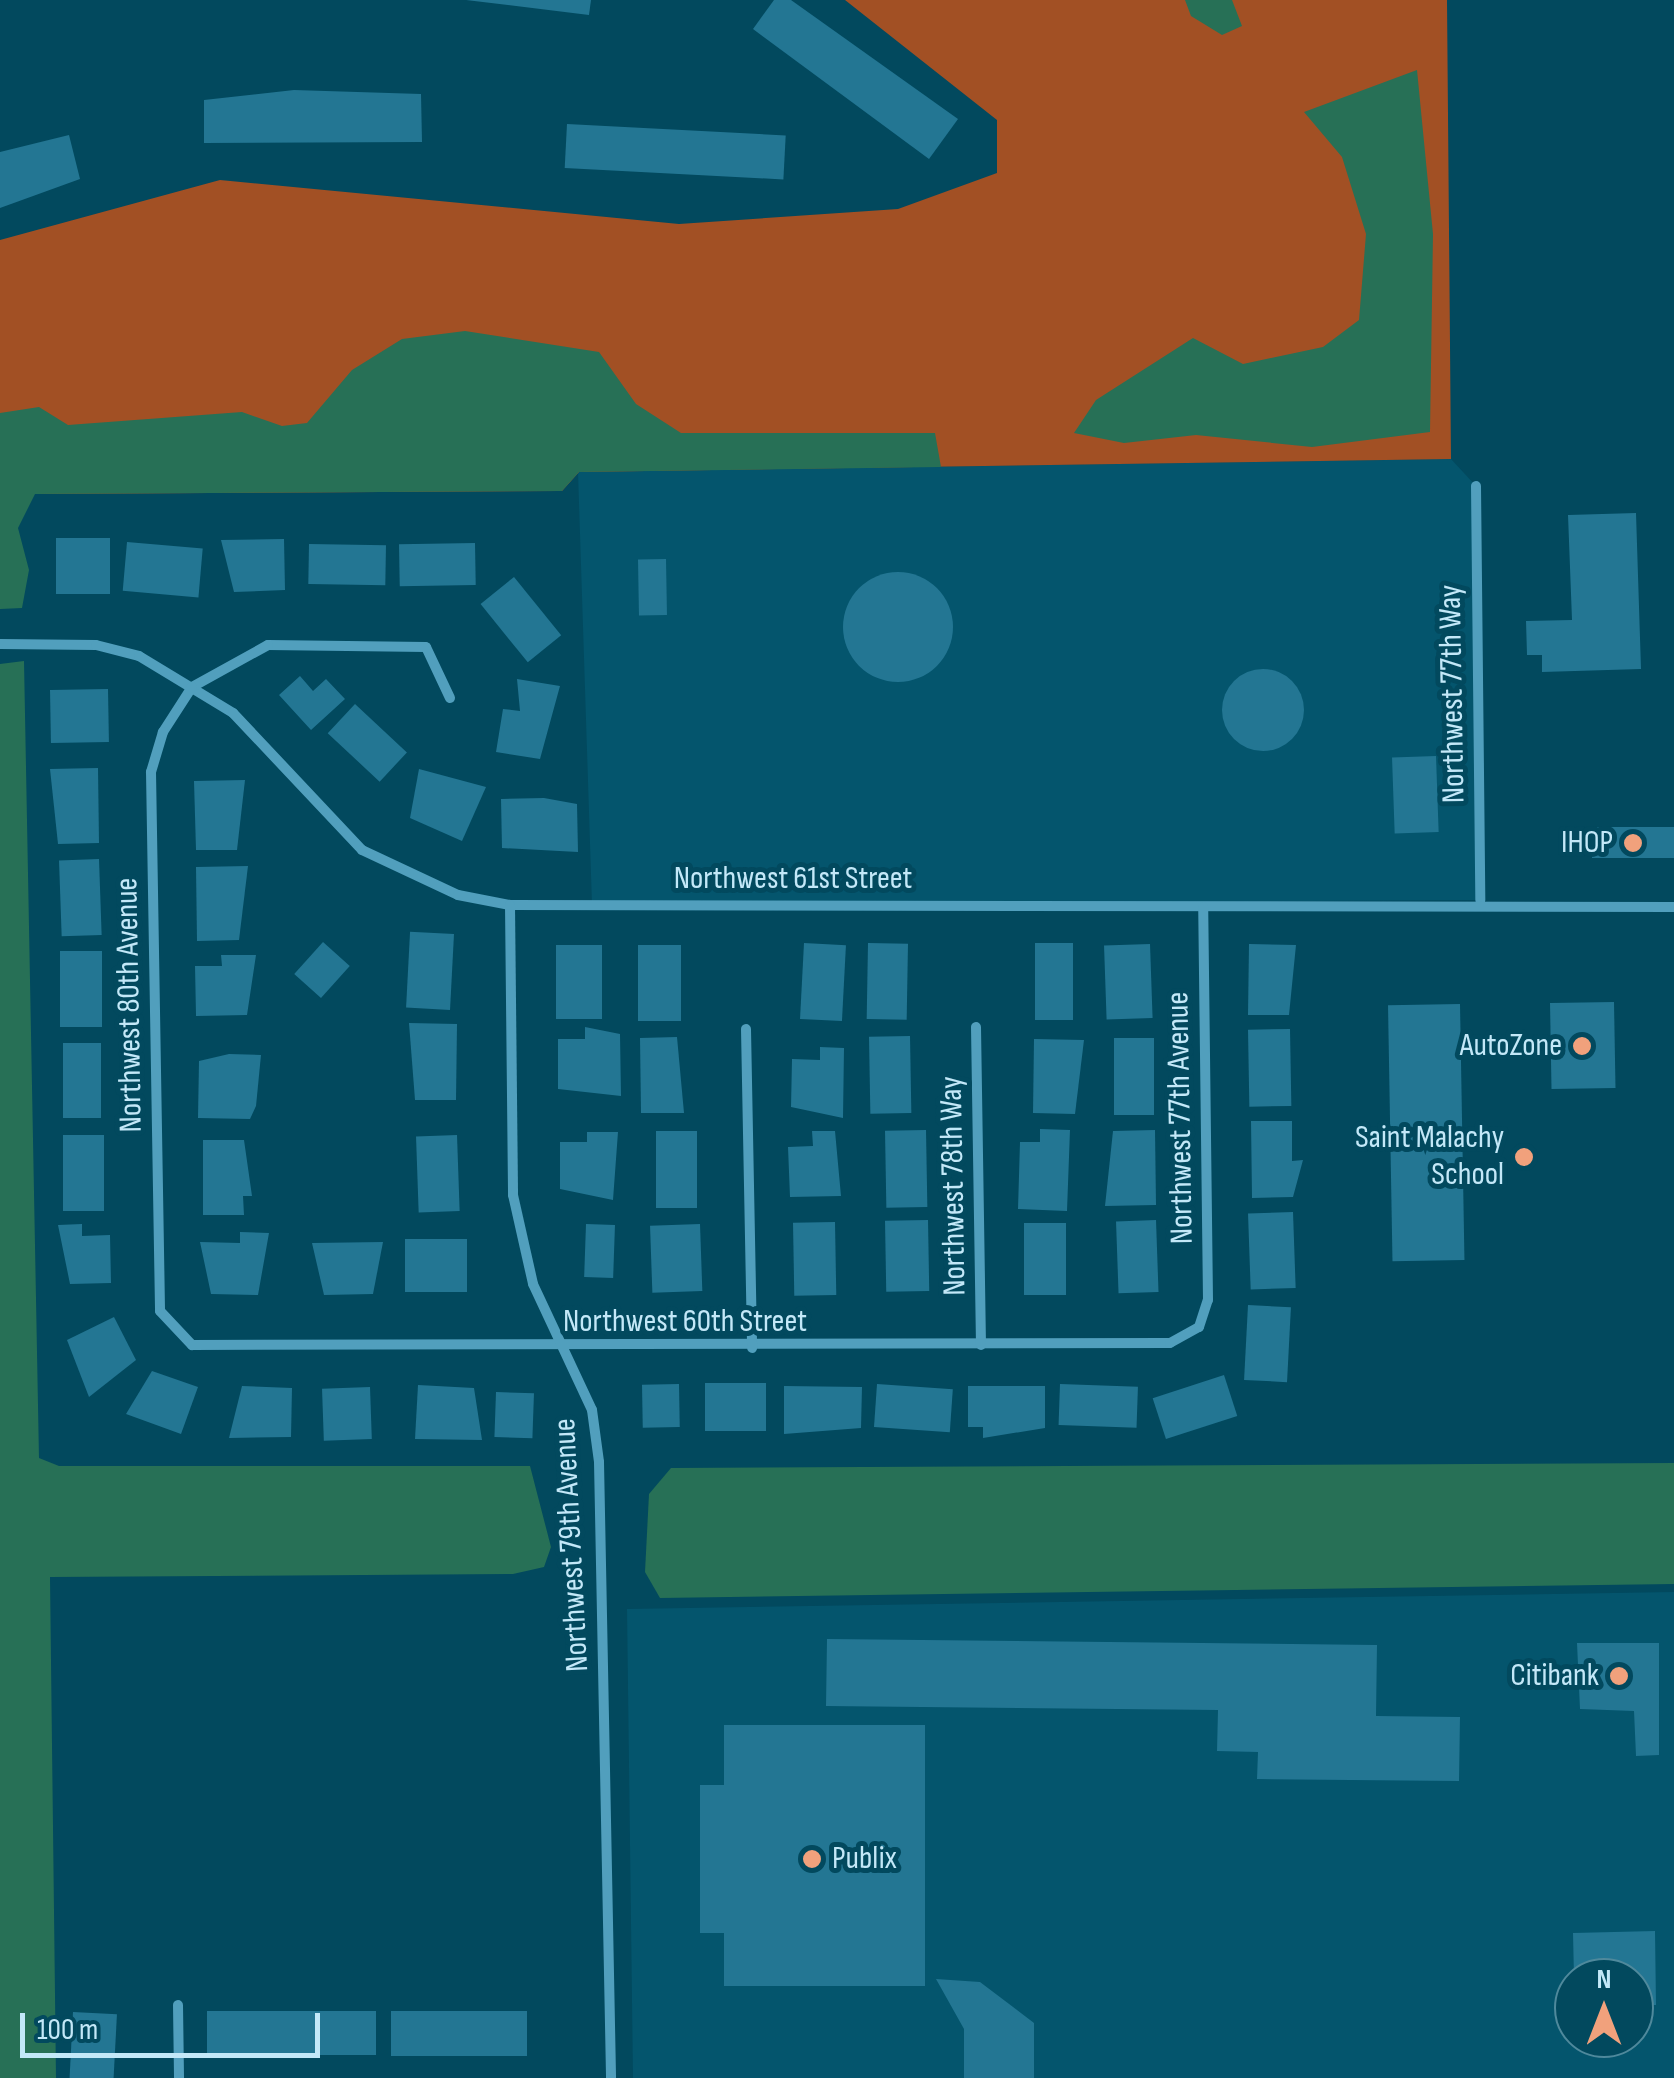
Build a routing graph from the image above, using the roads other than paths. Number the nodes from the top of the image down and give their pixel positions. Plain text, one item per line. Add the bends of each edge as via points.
1 (1476, 486) dead end
2 (0, 644) edge
3 (192, 687) junction
4 (450, 698) dead end
5 (1480, 900) junction
6 (510, 905) junction
7 (1204, 907) junction
8 (1674, 907) edge
9 (976, 1027) dead end
10 (746, 1029) dead end
11 (1198, 1327) joint
12 (171, 1330) joint
13 (981, 1344) junction
14 (568, 1346) junction
15 (752, 1348) junction
16 (178, 2005) dead end
17 (180, 2078) edge
18 (611, 2078) edge

1 - 5 street, Northwest 77th Way
2 - 3 street, Northwest 61st Street via 96,645
3 - 4 street via 268,645 400,640 439,660
3 - 6 street, Northwest 61st Street via 232,713 362,850 458,895
3 - 12 street, Northwest 80th Avenue via 150,772 160,1311
5 - 7 street, Northwest 61st Street
5 - 8 street, Northwest 61st Street
6 - 7 street, Northwest 61st Street
6 - 14 street, Northwest 79th Avenue via 513,1195 533,1284
7 - 11 street, Northwest 77th Avenue via 1208,1300
9 - 13 street, Northwest 78th Way
10 - 15 street
11 - 13 street, Northwest 60th Street via 1170,1343
12 - 14 street, Northwest 60th Street via 192,1344
13 - 15 street, Northwest 60th Street
14 - 15 street, Northwest 60th Street
14 - 18 street, Northwest 79th Avenue via 599,1462
16 - 17 street

